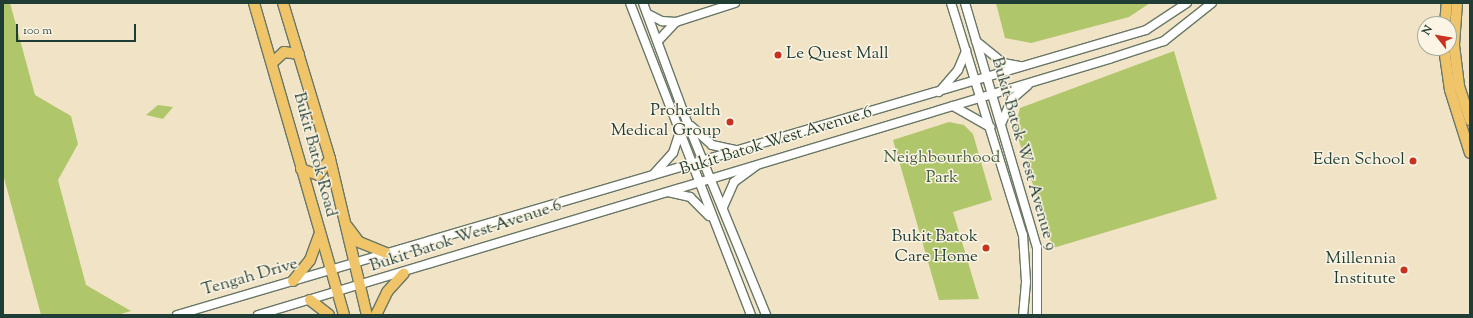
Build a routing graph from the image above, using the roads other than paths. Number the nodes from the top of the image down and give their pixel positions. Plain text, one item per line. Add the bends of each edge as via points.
1 (254, 3) edge
2 (283, 3) edge
3 (630, 3) edge
4 (643, 3) edge
5 (735, 3) edge
6 (951, 3) edge
7 (965, 3) edge
8 (1187, 3) edge
9 (1212, 3) edge
10 (1447, 3) edge
11 (1457, 3) edge
12 (648, 14) junction
13 (1445, 16) edge
14 (676, 22) junction
15 (974, 39) junction
16 (658, 42) junction
17 (966, 51) junction
18 (299, 54) junction
19 (1445, 56) edge
20 (273, 62) junction
21 (1025, 66) junction
22 (986, 78) junction
23 (976, 81) junction
24 (1032, 82) junction
25 (938, 93) junction
26 (992, 94) junction
27 (981, 97) junction
28 (953, 106) junction
29 (1470, 120) edge
30 (687, 122) junction
31 (1001, 124) junction
32 (991, 128) junction
33 (679, 135) junction
34 (738, 150) junction
35 (1470, 153) edge
36 (330, 159) junction
37 (703, 161) junction
38 (763, 161) junction
39 (691, 165) junction
40 (302, 169) junction
41 (651, 177) junction
42 (710, 177) junction
43 (698, 181) junction
44 (663, 192) junction
45 (723, 207) junction
46 (343, 219) junction
47 (715, 223) junction
48 (319, 235) junction
49 (386, 253) junction
50 (354, 263) junction
51 (332, 270) junction
52 (404, 273) junction
53 (293, 281) junction
54 (359, 287) junction
55 (338, 294) junction
56 (310, 300) junction
57 (177, 315) edge
58 (258, 315) edge
59 (329, 315) edge
60 (344, 315) edge
61 (367, 315) edge
62 (376, 315) edge
63 (752, 315) edge
64 (766, 315) edge
65 (1023, 315) edge
66 (1036, 315) edge

1 - 20 main road, Bukit Batok Road
2 - 18 main road, Bukit Batok Road
3 - 33 street
4 - 12 street
5 - 14 street
6 - 17 street, Bukit Batok West Avenue 9
7 - 15 street, Bukit Batok West Avenue 9
8 - 21 street, Bukit Batok West Avenue 6 via 1146,30
9 - 24 street, Bukit Batok West Avenue 6 via 1164,41
10 - 13 main road
11 - 29 main road via 1454,45 1458,79
12 - 14 street via 662,22
12 - 16 street
14 - 16 street
15 - 21 street via 1003,63
15 - 22 street, Bukit Batok West Avenue 9
16 - 30 street
17 - 23 street, Bukit Batok West Avenue 9
17 - 25 street via 958,70
18 - 20 main road via 284,52
18 - 36 main road, Bukit Batok Road
19 - 35 main road via 1451,93
20 - 40 main road, Bukit Batok Road
21 - 22 street, Bukit Batok West Avenue 6
22 - 23 street, Bukit Batok West Avenue 6
22 - 26 street, Bukit Batok West Avenue 9
23 - 25 street, Bukit Batok West Avenue 6
23 - 27 street, Bukit Batok West Avenue 9
24 - 26 street, Bukit Batok West Avenue 6
24 - 31 street via 1012,99
25 - 34 street, Bukit Batok West Avenue 6
26 - 27 street, Bukit Batok West Avenue 6
26 - 31 street, Bukit Batok West Avenue 9
27 - 28 street, Bukit Batok West Avenue 6
27 - 32 street, Bukit Batok West Avenue 9
28 - 32 street
28 - 38 street, Bukit Batok West Avenue 6
30 - 34 street via 712,145
30 - 37 street
31 - 66 street, Bukit Batok West Avenue 9 via 1037,247
32 - 65 street, Bukit Batok West Avenue 9 via 1023,235 1026,282
33 - 39 street
33 - 41 street via 672,153
34 - 37 street, Bukit Batok West Avenue 6
36 - 40 main road via 318,175
36 - 46 main road, Bukit Batok Road
37 - 39 street, Bukit Batok West Avenue 6
37 - 42 street
38 - 42 street, Bukit Batok West Avenue 6
38 - 45 street via 734,182
39 - 41 street, Bukit Batok West Avenue 6
39 - 43 street
40 - 48 main road, Bukit Batok Road
41 - 49 street, Bukit Batok West Avenue 6
42 - 43 street, Bukit Batok West Avenue 6
42 - 45 street
43 - 44 street, Bukit Batok West Avenue 6
43 - 47 street
44 - 47 street via 690,197
44 - 52 street, Bukit Batok West Avenue 6
45 - 64 street
46 - 49 main road via 359,242
46 - 50 main road, Bukit Batok Road
47 - 63 street
48 - 51 main road, Bukit Batok Road
48 - 53 main road via 310,260
49 - 50 street, Bukit Batok West Avenue 6
50 - 51 street, Bukit Batok West Avenue 6
50 - 54 main road, Bukit Batok Road
51 - 53 street, Tengah Drive
51 - 55 main road, Bukit Batok Road
52 - 54 street, Bukit Batok West Avenue 6
52 - 62 main road via 387,292
53 - 57 street, Tengah Drive
54 - 55 street, Bukit Batok West Avenue 6
54 - 61 main road, Bukit Batok Road
55 - 56 street
55 - 60 main road, Bukit Batok Road
56 - 58 street
56 - 59 main road

